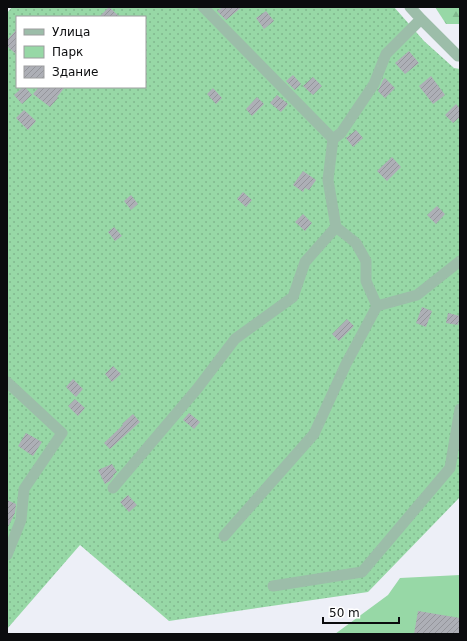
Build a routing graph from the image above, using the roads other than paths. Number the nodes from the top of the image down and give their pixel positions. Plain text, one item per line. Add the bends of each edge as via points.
1 (203, 7) edge
2 (410, 7) edge
3 (421, 19) junction
4 (460, 56) edge
5 (333, 139) junction
6 (336, 227) junction
7 (460, 261) edge
8 (377, 306) junction
9 (7, 382) edge
10 (460, 409) edge
11 (113, 488) dead end
12 (224, 536) dead end
13 (7, 554) edge
14 (273, 586) dead end

1 - 5 street
2 - 3 street
3 - 4 street
3 - 5 street via 386,54 374,84 341,133
5 - 6 street via 328,180
6 - 8 street via 356,243 366,261 366,281
6 - 11 street via 305,262 293,297 235,339 197,389
7 - 8 street via 417,295
8 - 12 street via 346,364 314,434
9 - 13 street via 62,433 24,489 20,520
10 - 14 street via 450,468 362,572

